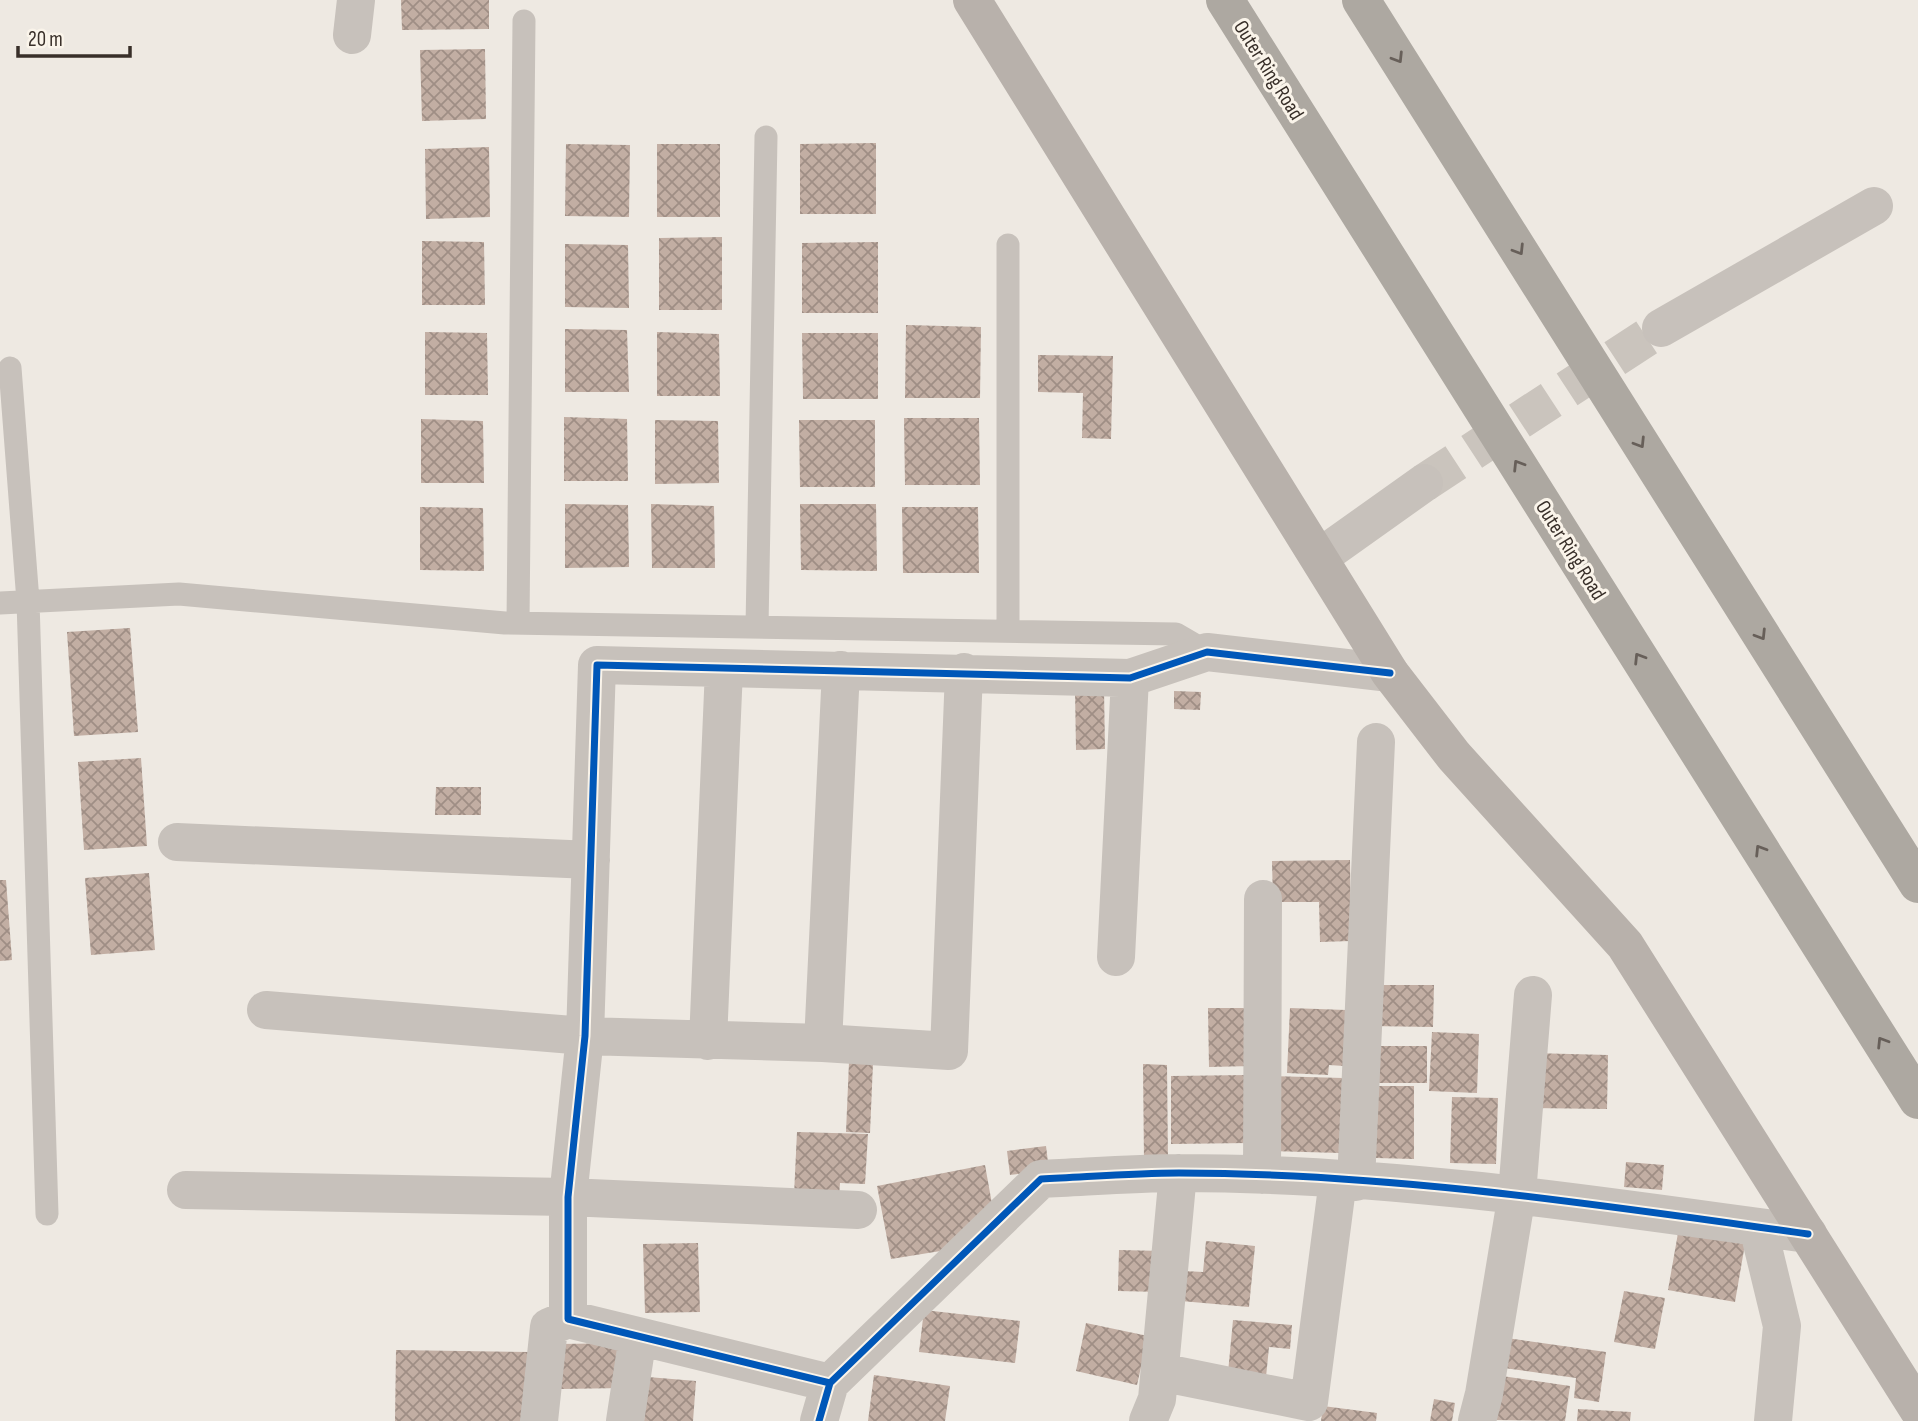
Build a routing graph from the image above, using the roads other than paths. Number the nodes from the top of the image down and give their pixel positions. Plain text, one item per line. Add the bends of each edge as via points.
1 (972, 0) edge
2 (1225, 0) edge
3 (1361, 0) edge
4 (524, 21) dead end
5 (766, 137) dead end
6 (1874, 206) dead end
7 (1007, 245) dead end
8 (1661, 328) tunnel mouth
9 (10, 368) dead end
10 (1424, 483) tunnel mouth
11 (1320, 557) junction
12 (28, 601) junction
13 (0, 603) edge
14 (518, 623) junction
15 (757, 627) junction
16 (1009, 631) junction
17 (1207, 652) junction
18 (724, 669) junction
19 (841, 670) junction
20 (964, 672) junction
21 (1390, 673) junction
22 (1130, 678) junction
23 (1376, 743) dead end
24 (177, 842) dead end
25 (591, 860) junction
26 (1918, 884) edge
27 (1263, 899) dead end
28 (1116, 957) dead end
29 (1533, 995) dead end
30 (266, 1010) dead end
31 (585, 1036) junction
32 (708, 1041) junction
33 (823, 1043) junction
34 (1918, 1100) edge
35 (1178, 1173) junction
36 (1262, 1175) junction
37 (1347, 1181) junction
38 (186, 1190) dead end
39 (1517, 1194) junction
40 (568, 1197) junction
41 (858, 1210) dead end
42 (47, 1214) dead end
43 (1758, 1227) junction
44 (1808, 1234) junction
45 (568, 1319) junction
46 (638, 1336) junction
47 (1160, 1371) junction
48 (830, 1383) junction
49 (1918, 1409) edge
50 (540, 1421) edge
51 (625, 1421) edge
52 (819, 1421) edge
53 (1149, 1421) edge
54 (1477, 1421) edge
55 (1773, 1421) edge

1 - 11 main road
34 -> 2 highway, Outer Ring Road
3 -> 26 highway
4 - 14 lane
5 - 15 lane
6 - 8 street
7 - 16 lane
9 - 12 lane
10 - 11 street
11 - 21 main road
12 - 13 lane
12 - 14 lane via 179,594
12 - 42 lane
14 - 15 lane
15 - 16 lane
16 - 17 lane via 1176,634
17 - 21 street
17 - 22 street
18 - 19 street
18 - 25 street via 597,665
18 - 32 street
19 - 20 street
19 - 33 street
20 - 22 street
20 - 33 street via 949,1051
21 - 44 main road via 1454,756 1625,945
22 - 28 street
23 - 37 street
24 - 25 street
25 - 31 street
27 - 36 street
29 - 39 street
30 - 31 street
31 - 32 street
31 - 40 street
32 - 33 street
35 - 36 street
35 - 47 street
35 - 48 street via 1041,1179
36 - 37 street
37 - 39 street
37 - 47 street via 1309,1402
38 - 40 street
39 - 43 street
39 - 54 street
40 - 41 street
40 - 45 street
43 - 44 street
43 - 55 street via 1782,1326
44 - 49 main road
45 - 46 street
45 - 50 street via 550,1327
46 - 48 street
46 - 51 street
47 - 53 street
48 - 52 street

